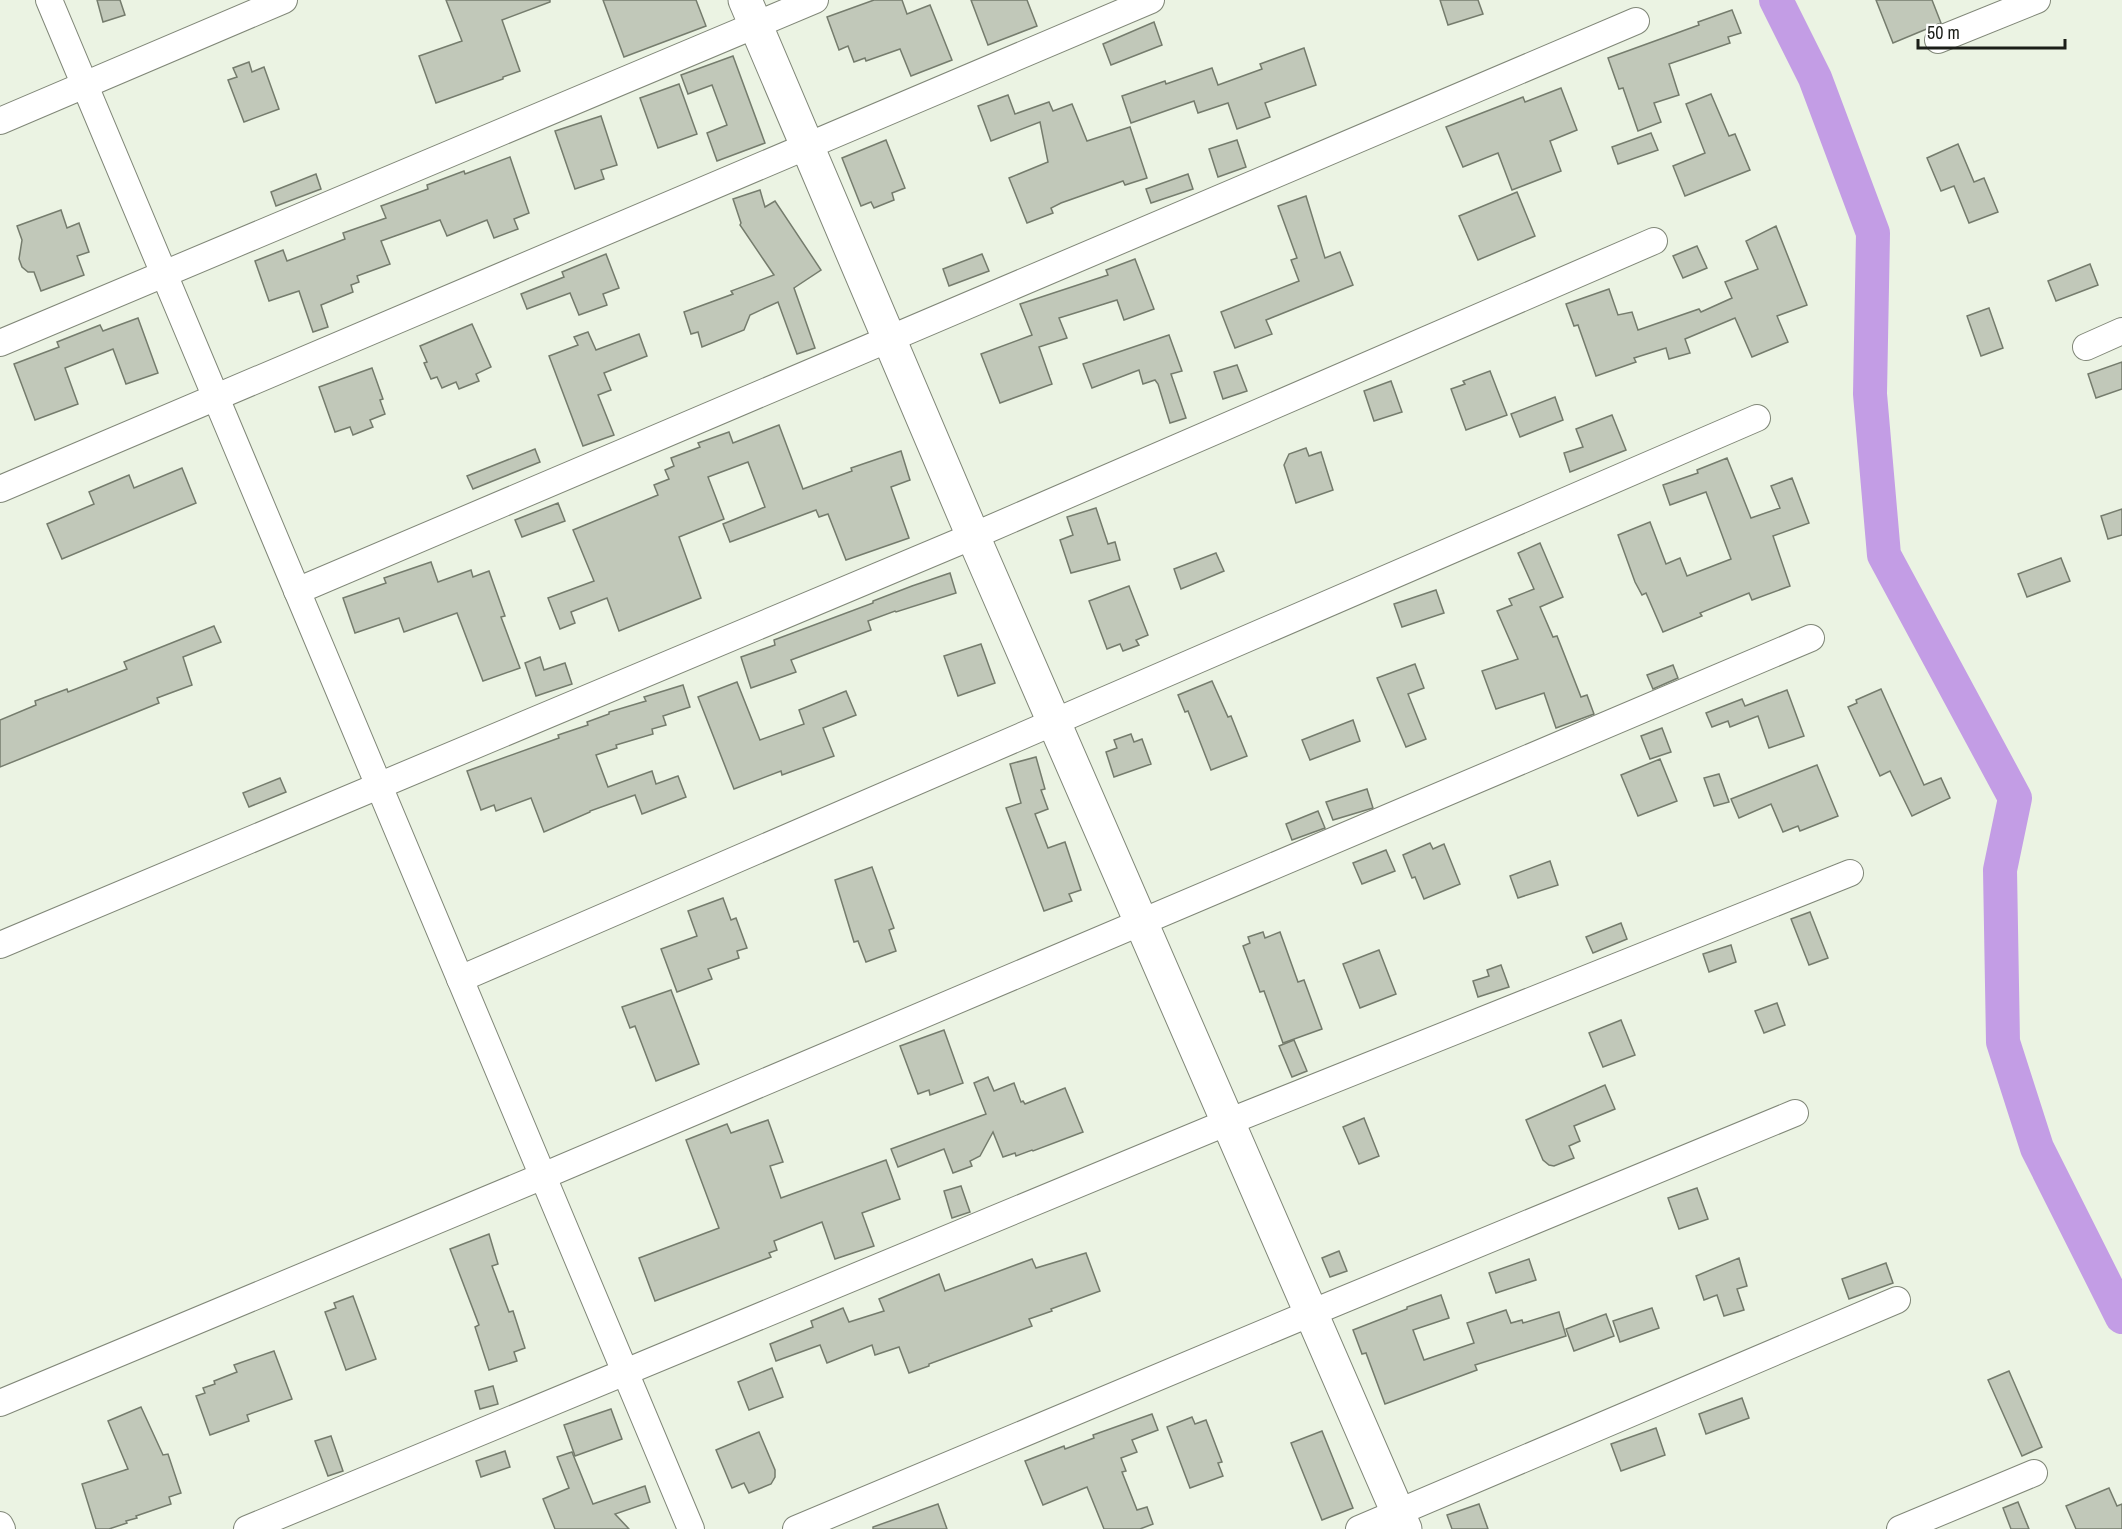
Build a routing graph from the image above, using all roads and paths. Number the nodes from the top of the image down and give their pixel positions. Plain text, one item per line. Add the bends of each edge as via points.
1 (49, 0) edge
2 (284, 0) edge
3 (815, 0) edge
4 (1151, 0) edge
5 (2037, 0) edge
6 (751, 13) edge
7 (1636, 21) dead end
8 (1938, 40) dead end
9 (85, 86) junction
10 (0, 121) edge
11 (807, 146) junction
12 (1654, 241) dead end
13 (164, 273) junction
14 (2122, 332) edge
15 (889, 339) junction
16 (0, 343) edge
17 (2086, 347) dead end
18 (216, 398) junction
19 (1757, 418) dead end
20 (0, 489) edge
21 (973, 536) junction
22 (297, 591) junction
23 (1811, 638) dead end
24 (1054, 721) junction
25 (379, 786) junction
26 (1850, 873) dead end
27 (1141, 923) junction
28 (0, 945) edge
29 (460, 979) junction
30 (1795, 1113) dead end
31 (1228, 1122) junction
32 (543, 1176) junction
33 (1897, 1300) dead end
34 (1311, 1313) junction
35 (625, 1372) junction
36 (0, 1403) edge
37 (2034, 1473) dead end
38 (1402, 1521) edge
39 (0, 1525) edge
40 (2, 1529) edge
41 (247, 1529) edge
42 (691, 1529) edge
43 (796, 1529) edge
44 (1359, 1529) edge
45 (1900, 1529) edge

1 - 9 street
2 - 9 street
3 - 6 street
4 - 11 street
5 - 8 street
6 - 11 main road
6 - 13 street
7 - 15 street
9 - 10 street
9 - 13 street
11 - 15 main road
11 - 18 street
12 - 21 street
13 - 16 street
13 - 18 street
14 - 17 street
15 - 21 main road
15 - 22 street
18 - 20 street
18 - 22 street
19 - 24 street
21 - 24 main road
21 - 25 street
22 - 25 street
23 - 27 street
24 - 27 main road
24 - 29 street
25 - 28 street
25 - 29 street
26 - 31 street
27 - 31 main road
27 - 32 street
29 - 32 street
30 - 34 street
31 - 34 main road
31 - 35 street
32 - 35 street
32 - 36 street
33 - 38 street
34 - 38 main road
34 - 43 street
35 - 41 street
35 - 42 street
37 - 45 street
38 - 44 street
39 - 40 street

